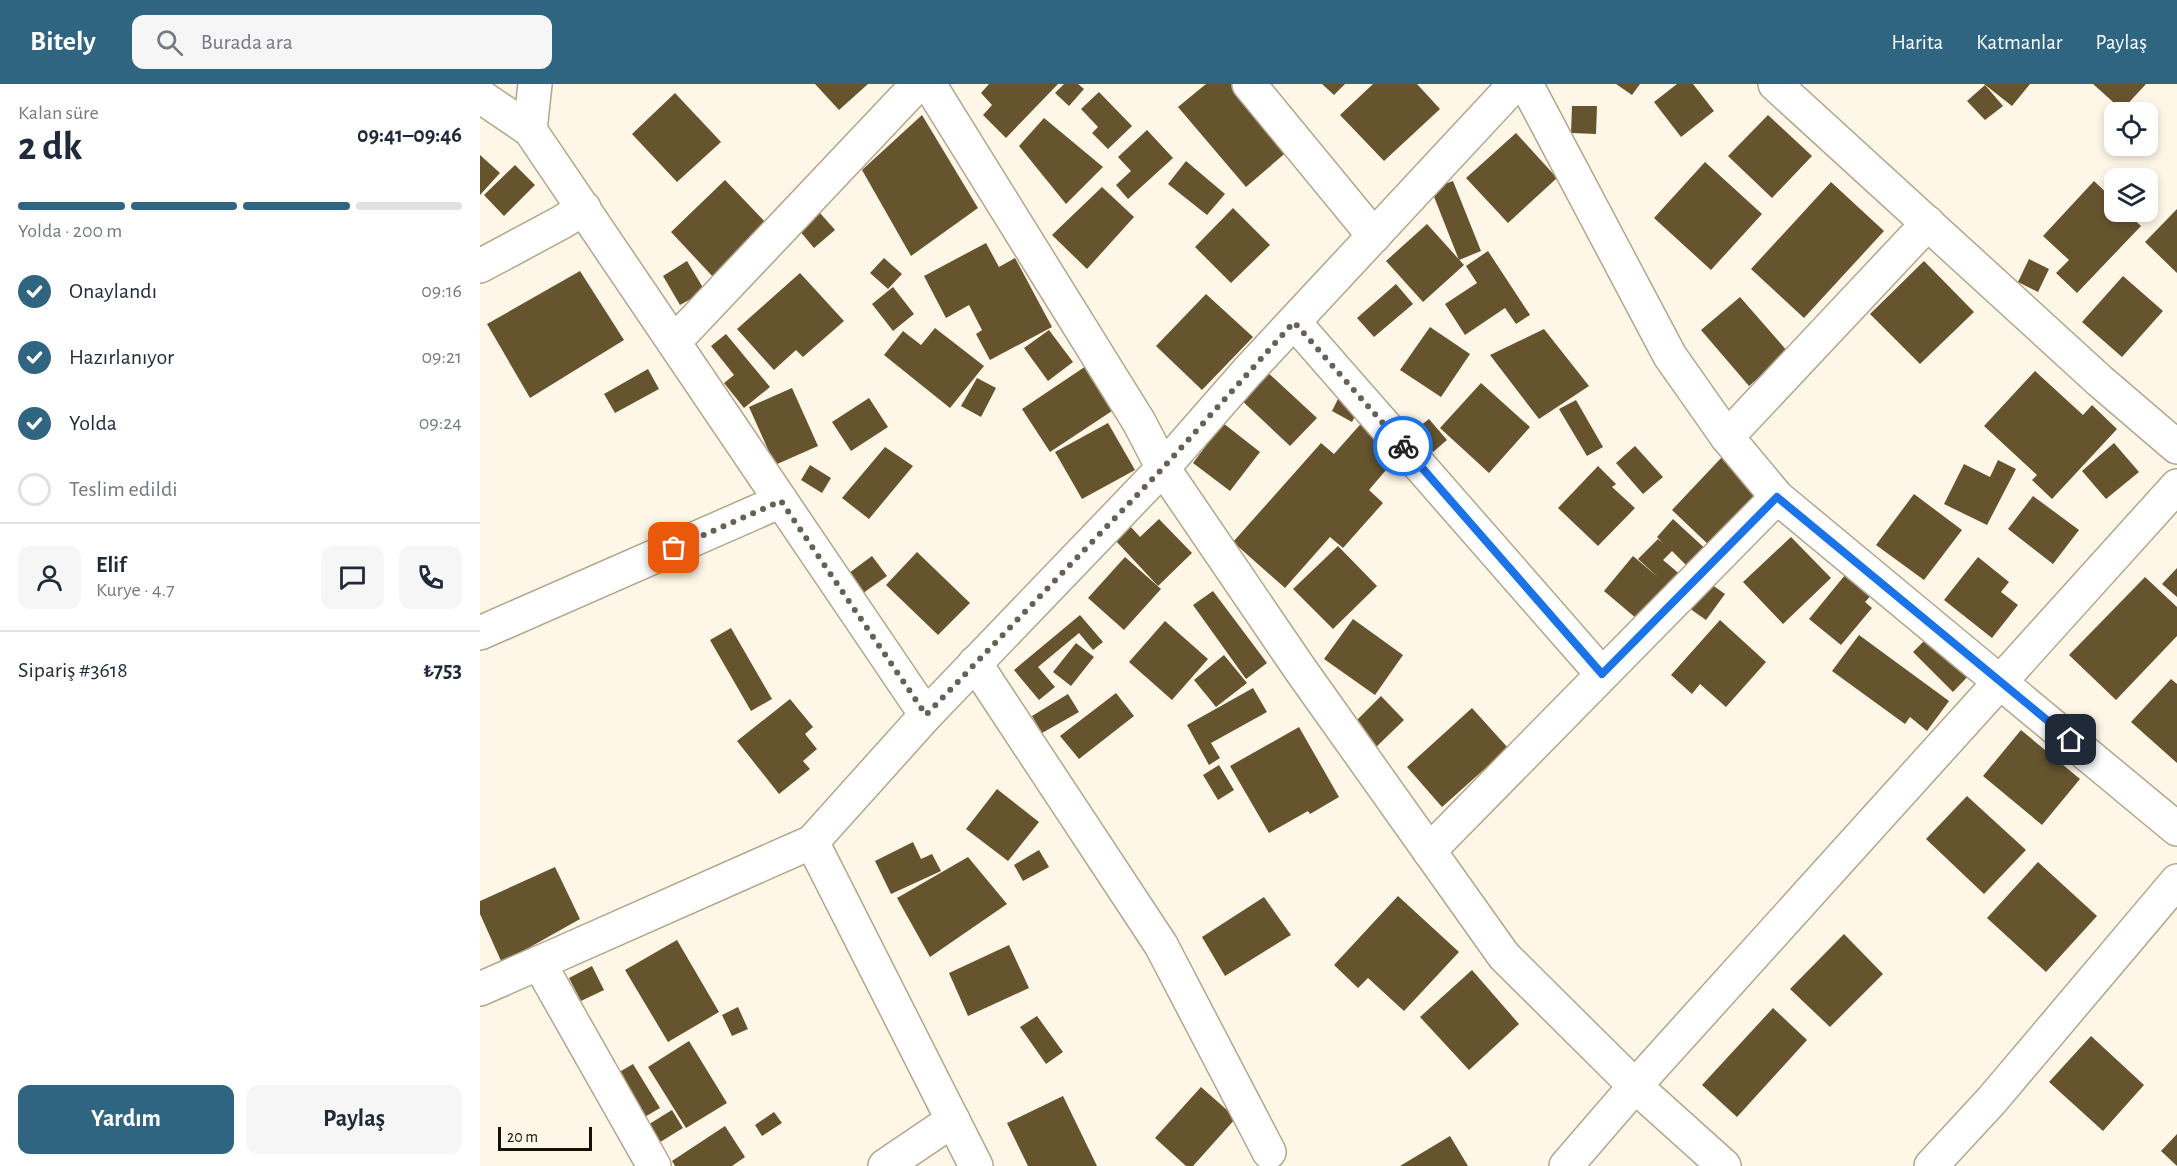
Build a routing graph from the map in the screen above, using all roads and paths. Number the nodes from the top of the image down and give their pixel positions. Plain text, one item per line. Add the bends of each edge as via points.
1 (535, 84) edge
2 (918, 84) edge
3 (929, 84) edge
4 (1249, 84) edge
5 (1515, 84) edge
6 (1526, 84) edge
7 (1775, 84) edge
8 (480, 96) edge
9 (530, 130) junction
10 (584, 208) junction
11 (1928, 224) junction
12 (1374, 236) junction
13 (480, 266) edge
14 (1294, 322) junction
15 (674, 342) junction
16 (1727, 437) junction
17 (2177, 447) edge
18 (1163, 468) junction
19 (2177, 486) edge
20 (1777, 497) junction
21 (781, 501) junction
22 (480, 633) edge
23 (975, 663) junction
24 (1602, 674) junction
25 (2001, 681) junction
26 (926, 715) junction
27 (2177, 829) edge
28 (812, 842) junction
29 (1429, 851) junction
30 (2177, 881) edge
31 (539, 963) junction
32 (480, 989) edge
33 (1635, 1086) junction
34 (953, 1120) junction
35 (1267, 1161) edge
36 (654, 1166) edge
37 (885, 1166) edge
38 (976, 1166) edge
39 (1566, 1166) edge
40 (1724, 1166) edge
41 (1931, 1166) edge

1 - 9 street
2 - 15 street
3 - 18 street via 1139,422
4 - 12 street
5 - 12 street
6 - 16 street via 1670,356
7 - 11 street
8 - 9 street
9 - 10 street
10 - 13 street
10 - 15 street
11 - 16 street
11 - 17 street
12 - 14 street
14 - 18 street
14 - 24 street
15 - 21 street
16 - 20 street
18 - 23 street
18 - 29 street
19 - 25 street
20 - 24 street
20 - 25 street
21 - 22 street
21 - 26 street
23 - 26 street
23 - 35 street via 1161,945
24 - 29 street
25 - 27 street
25 - 33 street
26 - 28 street
28 - 31 street
28 - 34 street
29 - 33 street via 1504,956
30 - 41 street via 1992,1100
31 - 32 street
31 - 36 street
33 - 39 street
33 - 40 street
34 - 37 street
34 - 38 street

